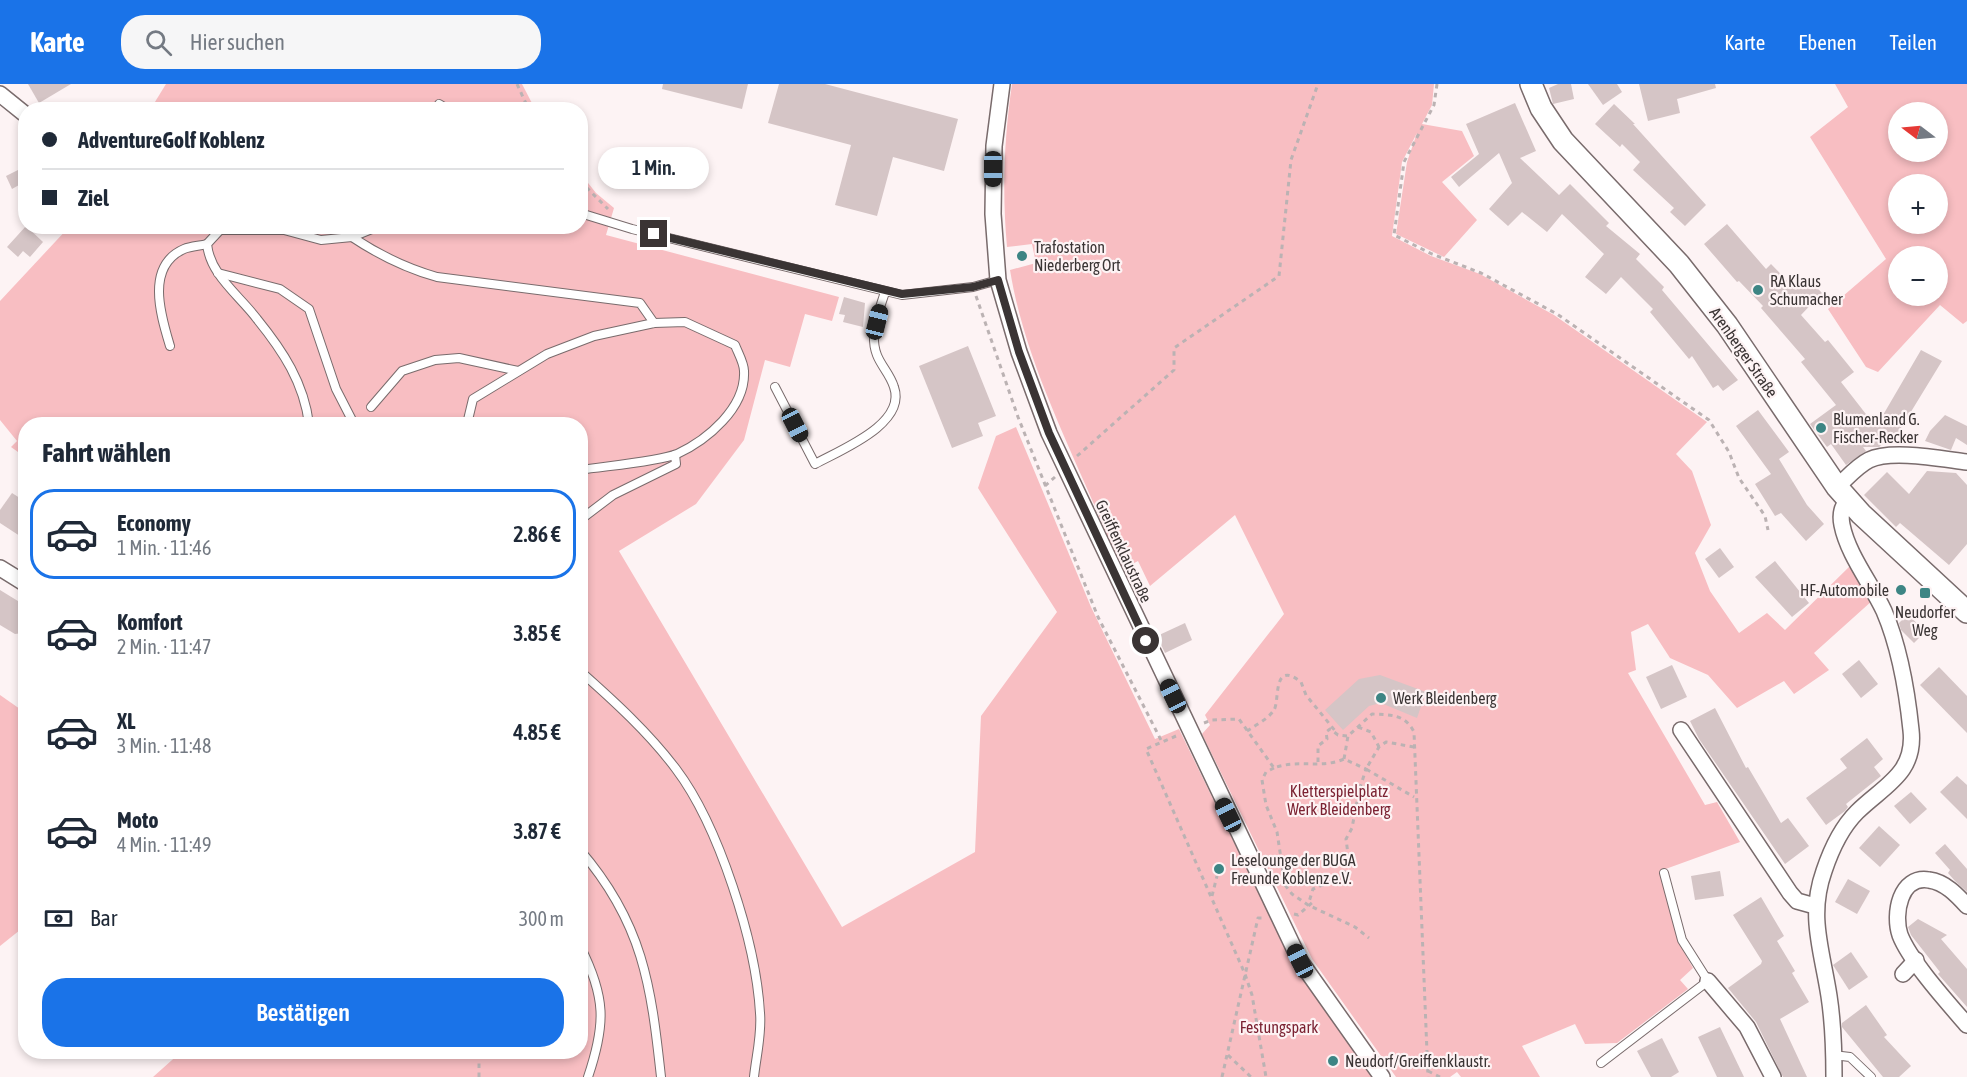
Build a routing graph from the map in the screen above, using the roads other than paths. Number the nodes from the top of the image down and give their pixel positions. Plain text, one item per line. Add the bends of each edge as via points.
1 (1002, 84) edge
2 (1531, 84) edge
3 (0, 94) edge
4 (18, 109) edge
5 (588, 215) edge
6 (216, 234) edge
7 (299, 234) edge
8 (359, 234) edge
9 (352, 237) junction
10 (207, 244) junction
11 (217, 273) junction
12 (998, 280) junction
13 (885, 292) junction
14 (654, 323) junction
15 (170, 346) dead end
16 (518, 372) junction
17 (775, 387) dead end
18 (371, 407) dead end
19 (308, 417) edge
20 (350, 417) edge
21 (469, 417) edge
22 (675, 454) junction
23 (1967, 462) edge
24 (588, 469) edge
25 (1843, 493) junction
26 (588, 514) edge
27 (0, 568) edge
28 (18, 579) edge
29 (1967, 612) edge
30 (588, 678) edge
31 (1681, 730) dead end
32 (588, 861) edge
33 (1664, 873) dead end
34 (1815, 906) junction
35 (1967, 906) edge
36 (1916, 960) junction
37 (588, 962) edge
38 (1903, 974) dead end
39 (1708, 981) junction
40 (1967, 1025) edge
41 (1833, 1055) junction
42 (1601, 1063) dead end
43 (588, 1077) edge
44 (661, 1077) edge
45 (754, 1077) edge
46 (1382, 1077) edge
47 (1773, 1077) edge
48 (1834, 1077) edge
49 (1871, 1077) edge

1 - 12 street, Greiffenklaustraße via 994,147 993,214
2 - 25 main road, Arenberger Straße via 1541,108 1563,141 1679,264 1727,325
3 - 4 street
5 - 13 lane
6 - 10 lane
7 - 9 lane via 321,240
8 - 9 lane
9 - 14 lane via 377,254 428,275 640,303
10 - 11 lane via 209,260
10 - 15 lane via 173,256 163,271 159,309
11 - 19 lane via 257,319 293,370 306,400
11 - 20 lane via 280,289 309,309 336,389
12 - 13 lane via 973,287
12 - 46 street, Greiffenklaustraße via 1049,433 1300,961
13 - 17 lane via 874,336 879,364 894,387 895,407 884,423 815,464
14 - 16 lane via 594,336 547,354
14 - 22 lane via 685,322 719,336 735,345 744,371 739,398 726,418
16 - 18 lane via 459,358 435,360 402,371
16 - 21 lane via 473,399
22 - 24 lane
22 - 26 lane via 676,464 613,495
23 - 25 street via 1875,458 1860,466
25 - 29 main road, Arenberger Straße
25 - 34 street via 1844,532 1890,627 1911,738 1908,758 1896,780 1857,812 1834,845
27 - 28 street
30 - 45 lane via 616,702 676,770 718,844 746,934 761,1014
31 - 34 street via 1790,893
32 - 44 lane via 626,912 648,974
33 - 39 lane via 1682,940
34 - 41 street
35 - 36 street via 1949,889 1927,879 1906,888 1899,900 1897,925
36 - 38 street
36 - 40 street
37 - 43 lane via 596,977 601,1008 600,1042
39 - 42 lane
39 - 47 street via 1746,1028
41 - 48 street
41 - 49 lane via 1850,1058

